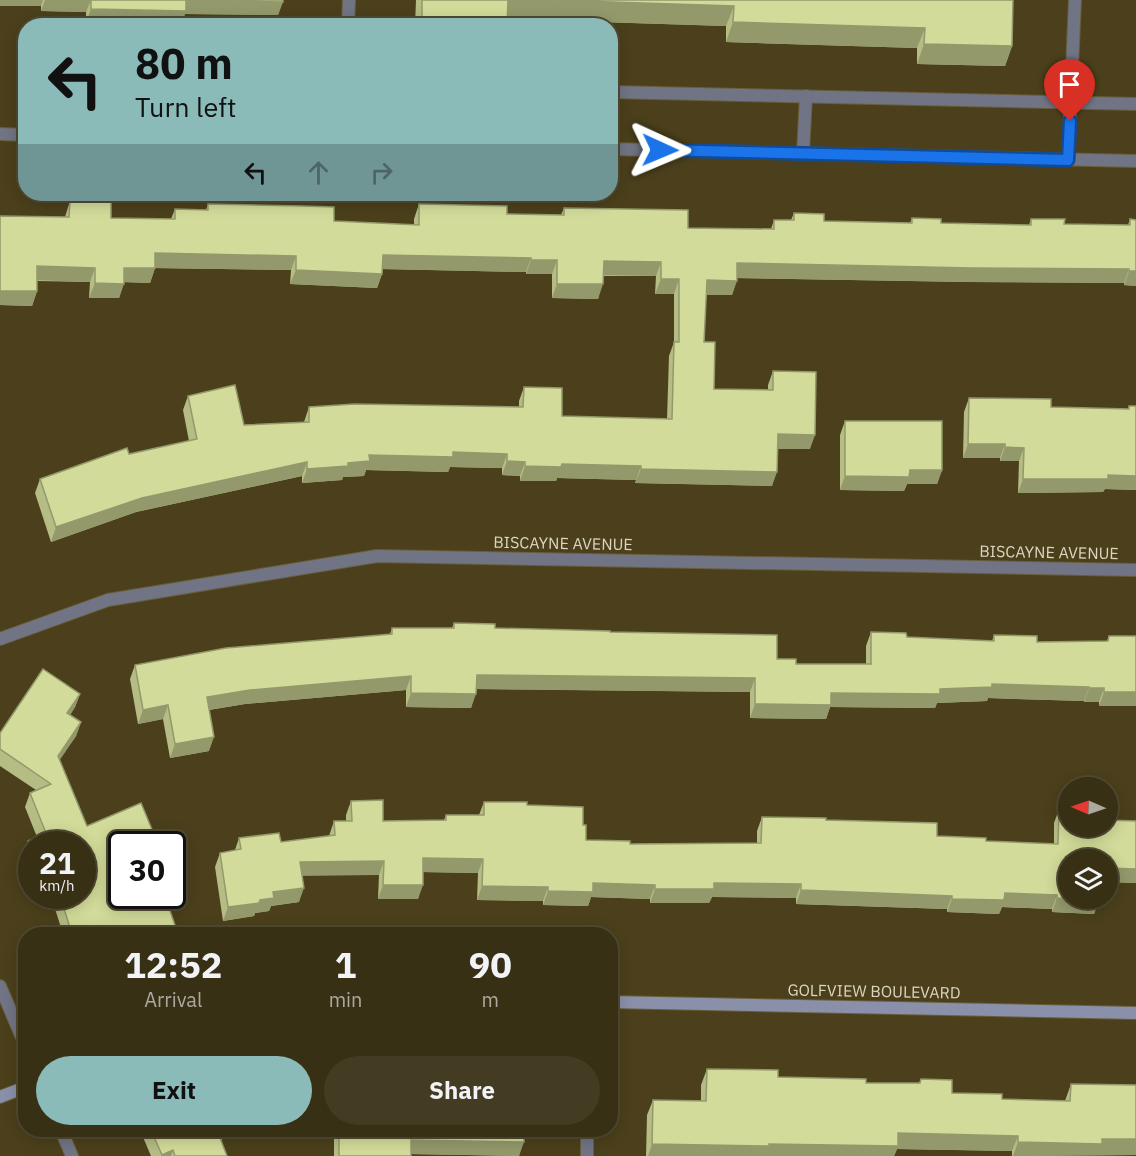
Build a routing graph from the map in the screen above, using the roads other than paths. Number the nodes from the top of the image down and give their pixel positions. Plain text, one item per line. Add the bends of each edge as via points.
1 (349, 0) edge
2 (1075, 0) edge
3 (348, 18) edge
4 (618, 92) edge
5 (806, 96) junction
6 (1070, 102) junction
7 (1136, 104) edge
8 (0, 134) edge
9 (18, 135) edge
10 (618, 149) edge
11 (803, 153) junction
12 (1068, 160) junction
13 (1136, 161) edge
14 (1136, 570) edge
15 (0, 639) edge
16 (0, 986) edge
17 (618, 1002) edge
18 (1136, 1012) edge
19 (18, 1028) edge
20 (18, 1090) edge
21 (0, 1097) edge
22 (63, 1137) edge
23 (587, 1137) edge
24 (72, 1156) edge
25 (587, 1156) edge

1 - 3 street
2 - 6 street
4 - 5 street
5 - 6 street
5 - 11 street
6 - 7 street
6 - 12 street
8 - 9 street
10 - 11 street
11 - 12 street
12 - 13 street
14 - 15 street, BISCAYNE AVENUE via 377,556 108,600
16 - 19 street
17 - 18 street, GOLFVIEW BOULEVARD
20 - 21 street
22 - 24 street
23 - 25 street

